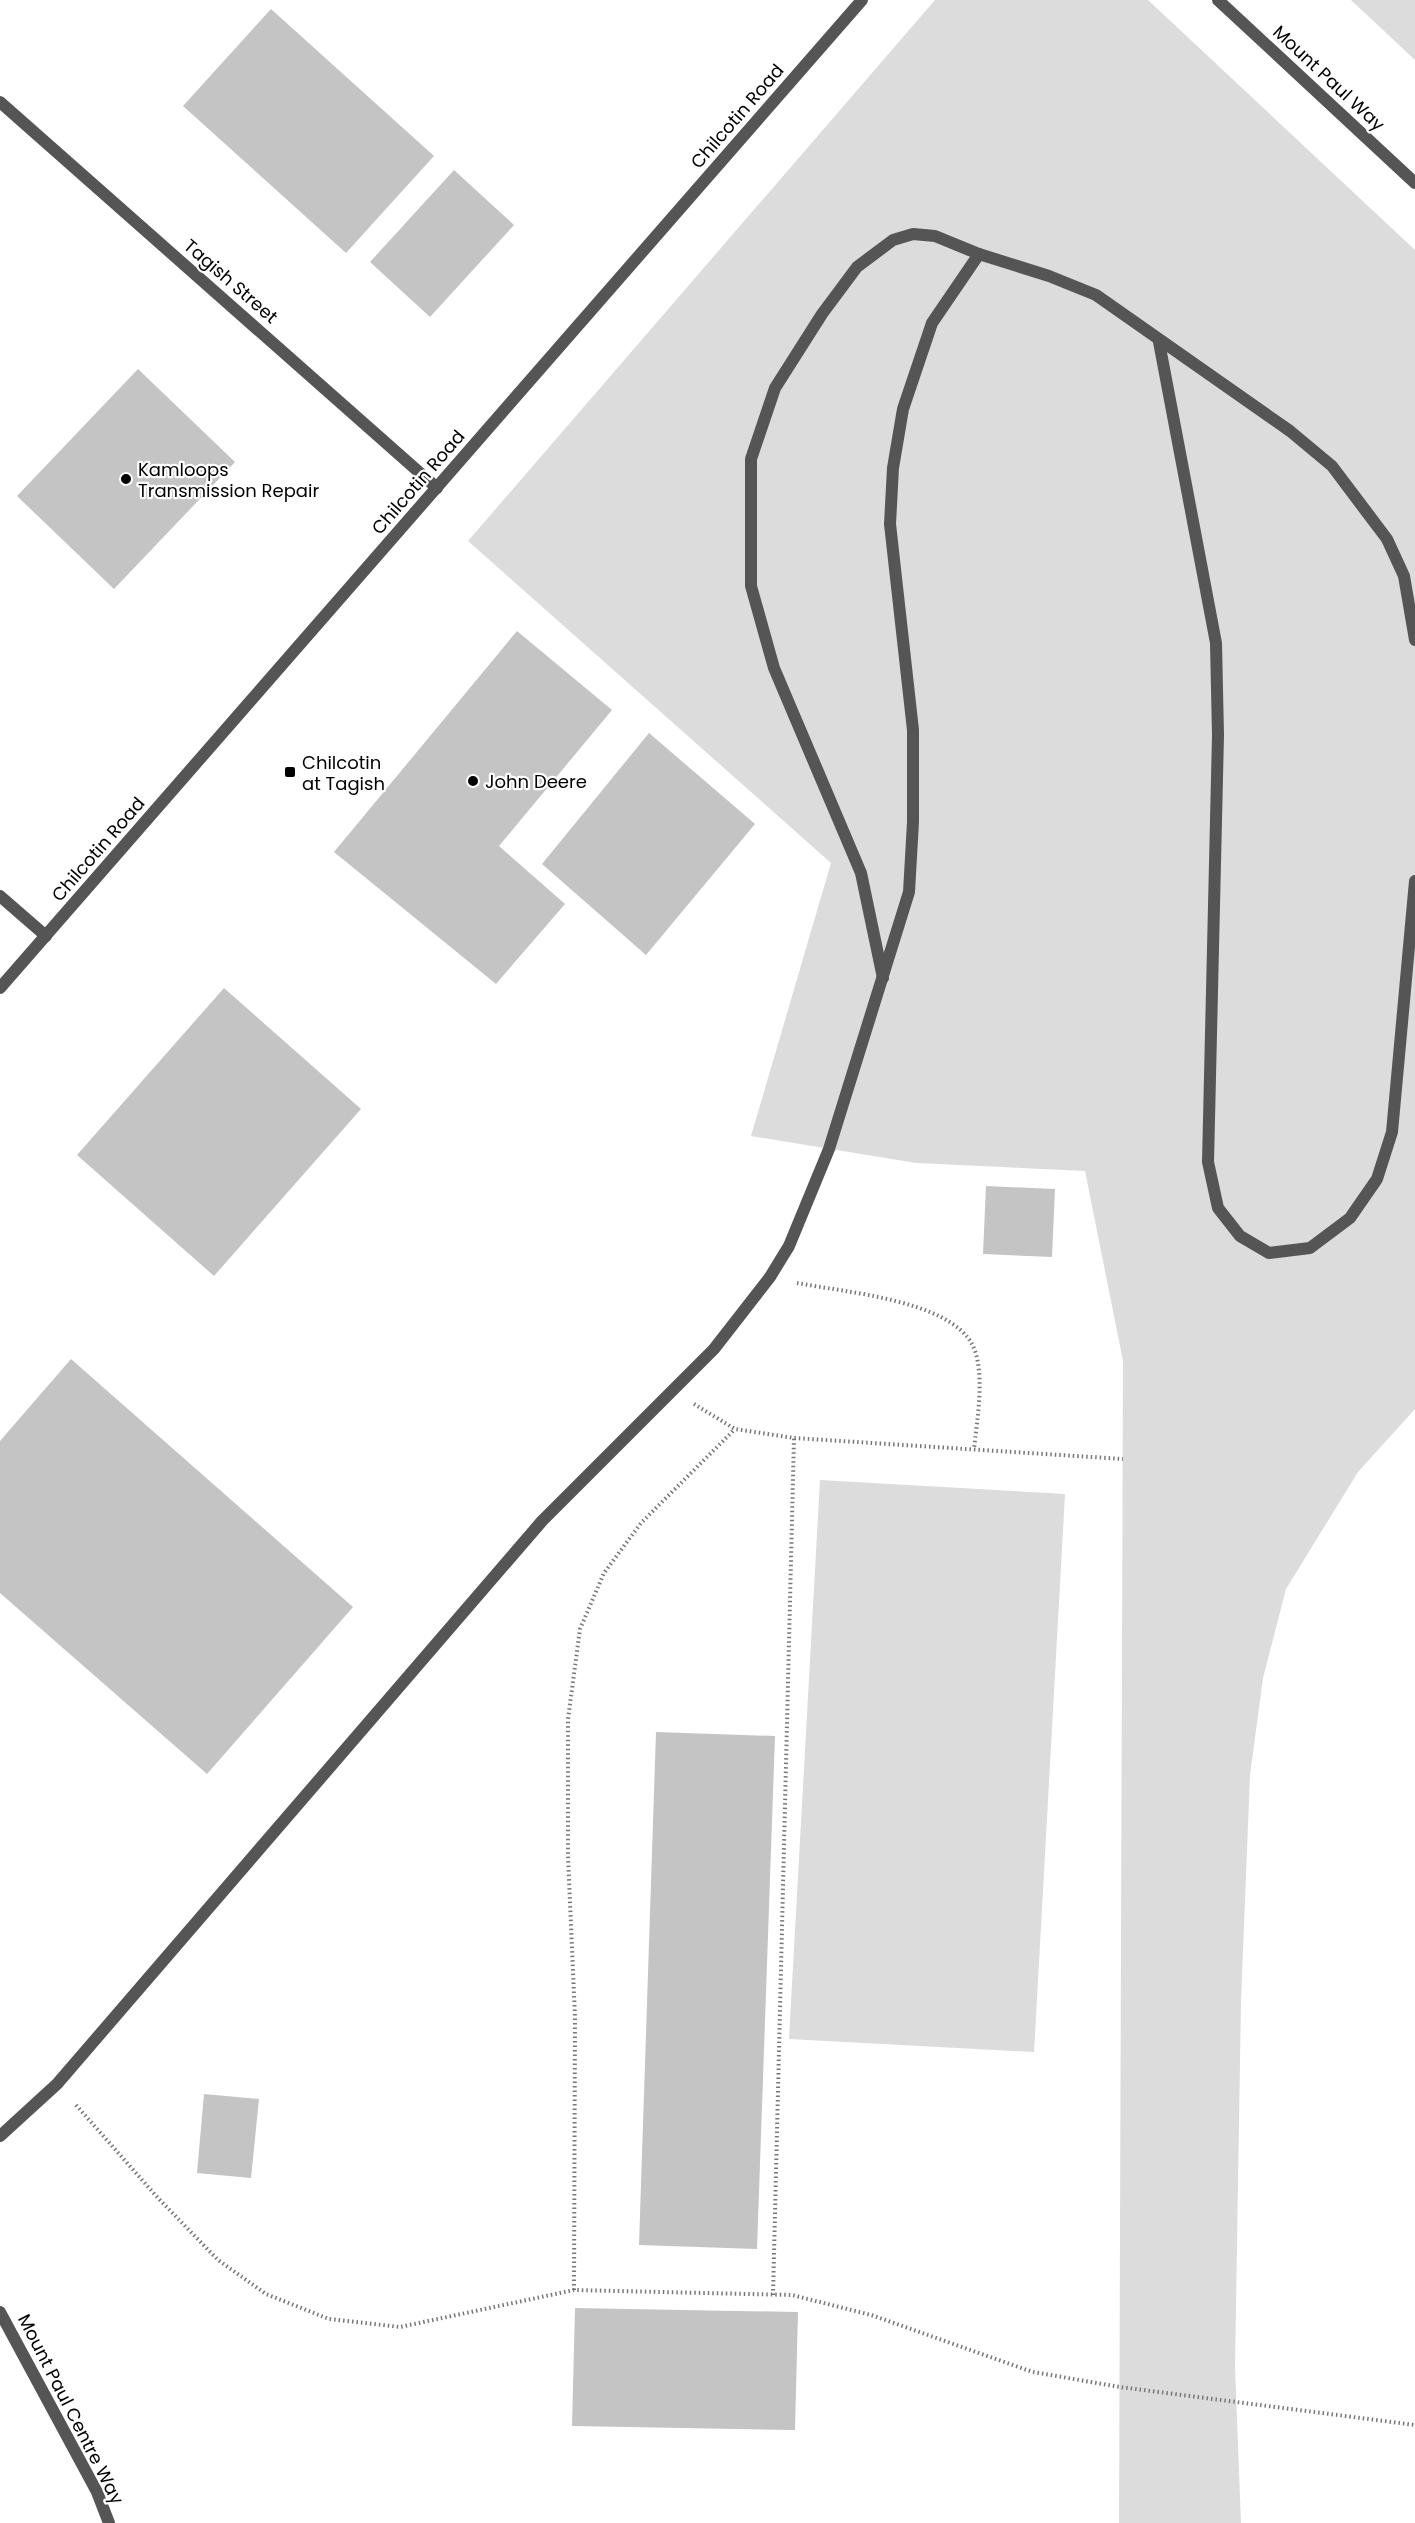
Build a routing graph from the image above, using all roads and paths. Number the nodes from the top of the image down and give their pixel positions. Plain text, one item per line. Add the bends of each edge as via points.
1 (862, 0) edge
2 (1218, 0) edge
3 (0, 102) edge
4 (1415, 183) edge
5 (979, 254) junction
6 (1159, 342) junction
7 (437, 488) junction
8 (1415, 640) edge
9 (1415, 881) edge
10 (0, 896) edge
11 (46, 936) junction
12 (884, 979) junction
13 (0, 988) edge
14 (770, 1277) junction
15 (677, 1387) junction
16 (735, 1430) junction
17 (794, 1438) junction
18 (974, 1449) junction
19 (1123, 1460) dead end
20 (57, 2084) junction
21 (0, 2136) edge
22 (574, 2290) junction
23 (773, 2295) junction
24 (0, 2312) edge
25 (1415, 2425) edge
26 (109, 2523) edge

1 - 7 street, Chilcotin Road
2 - 4 street, Mount Paul Way
3 - 7 street, Tagish Street
5 - 6 street via 1096,295
5 - 12 street via 932,323 903,409 892,468 890,524 913,730 913,822 909,892
5 - 12 street via 935,236 913,234 892,240 857,267 775,388 751,459 751,586 774,668 861,873
6 - 8 street via 1290,431 1332,466 1387,538 1404,576
6 - 9 street via 1216,643 1218,735 1208,1162 1218,1208 1240,1236 1269,1253 1310,1248 1350,1218 1377,1179 1392,1132
7 - 11 street, Chilcotin Road
10 - 11 street
11 - 13 street, Chilcotin Road
12 - 14 street via 829,1149 789,1246
14 - 15 street via 714,1349
14 - 18 path via 919,1306 953,1322 972,1344 980,1383
15 - 16 path via 700,1410
15 - 20 street via 542,1521
16 - 17 path
16 - 22 path via 641,1523 604,1573 580,1629 568,1719 568,1856 575,2017
17 - 18 path
17 - 23 path
18 - 19 path
20 - 21 street
20 - 22 path via 218,2260 266,2294 329,2319 400,2327
22 - 23 path
23 - 25 path via 792,2295 871,2314 1033,2372
24 - 26 street, Mount Paul Centre Way via 97,2492

